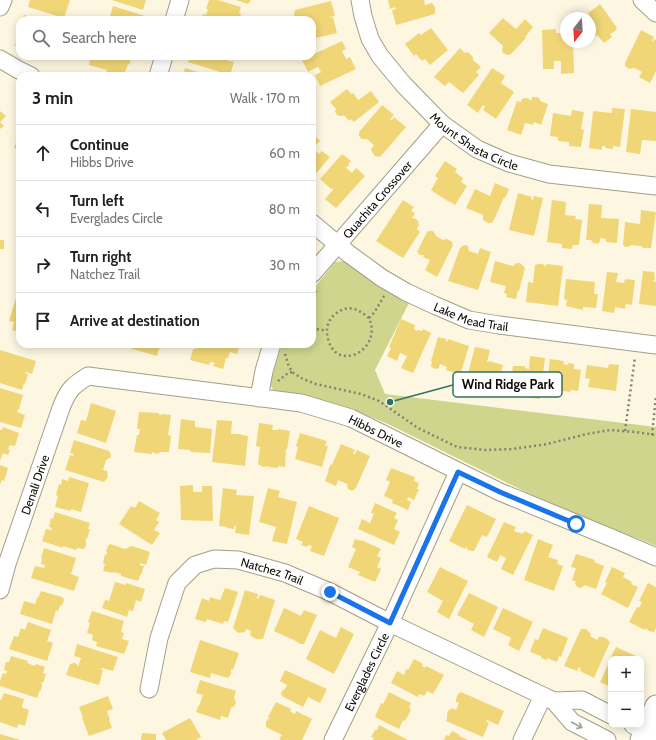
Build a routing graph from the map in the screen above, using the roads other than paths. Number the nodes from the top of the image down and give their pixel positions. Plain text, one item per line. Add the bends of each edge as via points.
1 (3, 0) edge
2 (180, 0) edge
3 (360, 0) edge
4 (642, 0) edge
5 (0, 7) edge
6 (656, 13) edge
7 (175, 16) edge
8 (0, 59) edge
9 (163, 60) edge
10 (23, 72) edge
11 (159, 72) edge
12 (442, 124) junction
13 (656, 186) edge
14 (316, 226) edge
15 (338, 245) junction
16 (317, 279) edge
17 (656, 345) edge
18 (277, 348) edge
19 (77, 384) joint
20 (259, 398) junction
21 (458, 472) junction
22 (656, 558) edge
23 (4, 563) edge
24 (0, 590) edge
25 (390, 623) junction
26 (149, 689) dead end
27 (548, 699) junction
28 (656, 706) edge
29 (608, 713) edge
30 (644, 733) edge
31 (333, 740) edge
32 (522, 740) edge
33 (607, 740) edge

1 - 5 street
2 - 7 street
3 - 12 street, Mount Shasta Circle via 370,39 380,56
4 - 6 street
8 - 10 street
9 - 11 street
12 - 13 street, Mount Shasta Circle via 477,149 509,163 549,174
12 - 15 street, Quachita Crossover
14 - 15 street, Lake Mead Trail
15 - 16 street, Quachita Crossover
15 - 17 street, Lake Mead Trail via 382,278 406,292 469,320
18 - 20 street via 264,371
19 - 20 street, Hibbs Drive via 88,376
19 - 23 street, Denali Drive via 66,394
20 - 21 street, Hibbs Drive via 301,403 351,418
21 - 22 street, Hibbs Drive
21 - 25 street, Everglades Circle
23 - 24 street, Denali Drive
25 - 26 street, Natchez Trail via 330,592 285,573 238,560 214,559 195,565 177,583 158,638
25 - 27 street, Natchez Trail
25 - 31 street, Everglades Circle
27 - 29 street, Natchez Trail via 582,700
27 - 32 street
27 -> 33 street, Natchez Trail via 572,722
28 - 30 main road

